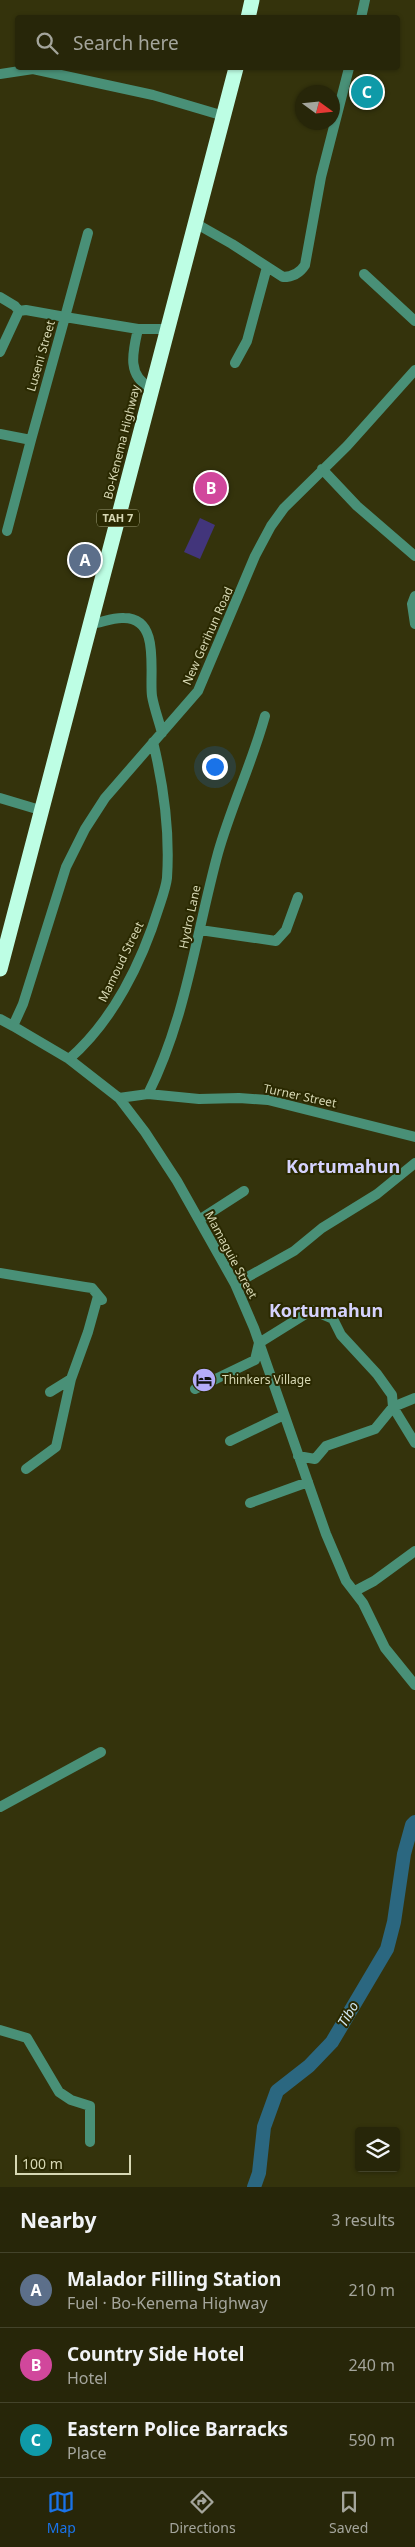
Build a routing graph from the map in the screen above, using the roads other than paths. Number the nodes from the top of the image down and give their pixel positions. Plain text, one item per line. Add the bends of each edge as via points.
1 (252, 0) edge
2 (365, 0) edge
3 (249, 15) edge
4 (362, 15) edge
5 (26, 70) edge
6 (38, 70) edge
7 (236, 70) edge
8 (348, 70) edge
9 (0, 74) edge
10 (224, 116) junction
11 (195, 223) junction
12 (88, 233) dead end
13 (267, 267) junction
14 (364, 274) dead end
15 (0, 297) edge
16 (19, 311) junction
17 (65, 317) junction
18 (415, 321) edge
19 (138, 329) junction
20 (166, 330) junction
21 (0, 352) edge
22 (235, 363) dead end
23 (415, 370) edge
24 (151, 388) junction
25 (0, 434) edge
26 (30, 440) junction
27 (322, 469) junction
28 (7, 531) dead end
29 (415, 556) edge
30 (415, 596) edge
31 (90, 624) junction
32 (415, 624) edge
33 (266, 716) dead end
34 (162, 733) junction
35 (153, 742) junction
36 (0, 798) edge
37 (40, 810) junction
38 (298, 897) dead end
39 (200, 930) junction
40 (0, 970) edge
41 (0, 1019) edge
42 (13, 1026) junction
43 (69, 1059) junction
44 (148, 1094) junction
45 (119, 1098) junction
46 (415, 1137) edge
47 (415, 1163) edge
48 (244, 1191) dead end
49 (199, 1220) junction
50 (0, 1273) edge
51 (235, 1284) junction
52 (259, 1343) junction
53 (71, 1379) junction
54 (195, 1389) dead end
55 (50, 1392) dead end
56 (415, 1398) edge
57 (393, 1407) junction
58 (284, 1415) junction
59 (230, 1441) dead end
60 (415, 1443) edge
61 (298, 1456) junction
62 (26, 1469) dead end
63 (308, 1482) junction
64 (250, 1503) dead end
65 (415, 1551) edge
66 (355, 1591) junction
67 (415, 1686) edge
68 (101, 1752) dead end
69 (0, 1807) edge
70 (0, 2030) edge
71 (90, 2142) dead end

1 - 3 highway
2 - 4 street
5 - 9 street
6 - 10 street via 153,94
7 - 10 highway, Bo-Kenema Highway / TAH 7
8 - 13 street via 321,177 305,265 289,277
10 - 11 highway, Bo-Kenema Highway / TAH 7
11 - 13 street
11 - 20 highway, Bo-Kenema Highway / TAH 7
12 - 17 street
13 - 22 street via 247,341
14 - 18 street
15 - 16 street
16 - 17 street
16 - 21 street
17 - 19 street, Luseni Street
17 - 26 street, Luseni Street
19 - 20 street, Luseni Street
19 - 24 street via 133,368 139,380
20 - 24 highway, Bo-Kenema Highway / TAH 7
23 - 27 street, New Gerihun Road
24 - 31 highway, Bo-Kenema Highway / TAH 7
25 - 26 street
26 - 28 street, Luseni Street
27 - 29 street via 357,506
27 - 34 street, New Gerihun Road via 271,526 198,690
30 - 32 street via 412,604
31 - 34 street via 125,618 139,622 146,630 151,648 152,697
31 - 37 highway, Bo-Kenema Highway / TAH 7
33 - 39 street, Hydro Lane via 254,757 223,836
34 - 35 street, New Gerihun Road
35 - 42 street, New Gerihun Road via 105,798 85,828 66,867 23,1004
35 - 43 street, Mamoud Street via 167,825 167,880 149,936 110,1013
36 - 37 street
37 - 40 highway, Bo-Kenema Highway / TAH 7
38 - 39 street via 286,930 276,941
39 - 44 street, Hydro Lane via 180,1010 162,1066
41 - 42 street
42 - 43 street, Mamaguie Street
43 - 45 street, Mamaguie Street
44 - 45 street
44 - 46 street, Turner Street via 268,1100
45 - 49 street, Mamaguie Street via 145,1132
47 - 51 street via 377,1194 322,1228 294,1251
48 - 49 street
49 - 51 street, Mamaguie Street
50 - 53 street via 85,1286 92,1288 100,1298
51 - 52 street, Mamaguie Street
52 - 54 street via 255,1360
52 - 57 street via 312,1310 319,1312 333,1319 352,1349 377,1374 392,1395
52 - 58 street, Mamaguie Street
53 - 55 street
53 - 62 street via 56,1447
56 - 57 street
57 - 60 street
57 - 61 street via 375,1429 326,1446 315,1459
58 - 59 street
58 - 61 street, Mamaguie Street
61 - 63 street, Mamaguie Street
63 - 64 street
63 - 66 street, Mamaguie Street via 330,1544 346,1581
65 - 66 street
66 - 67 street, Mamaguie Street via 385,1648
68 - 69 street
70 - 71 street via 27,2038 60,2092 71,2100 90,2106

